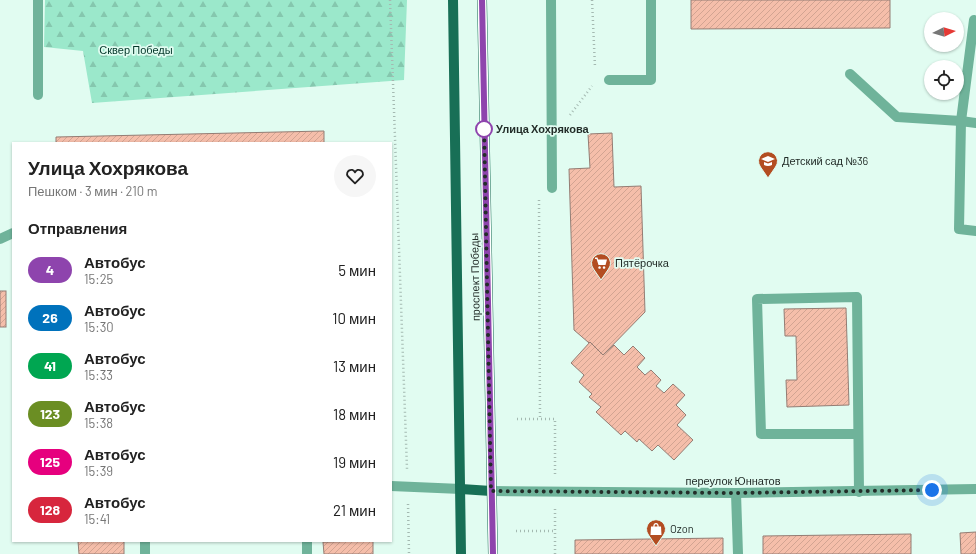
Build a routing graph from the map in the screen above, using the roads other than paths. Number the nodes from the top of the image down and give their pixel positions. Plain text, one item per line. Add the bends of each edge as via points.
1 (38, 0) edge
2 (453, 0) edge
3 (482, 0) edge
4 (551, 0) edge
5 (651, 0) edge
6 (974, 20) dead end
7 (850, 74) dead end
8 (609, 80) dead end
9 (38, 95) dead end
10 (961, 121) junction
11 (976, 123) edge
12 (552, 188) dead end
13 (976, 231) edge
14 (12, 233) edge
15 (0, 239) edge
16 (857, 434) junction
17 (392, 486) edge
18 (461, 489) junction
19 (976, 489) edge
20 (491, 491) junction
21 (858, 492) junction
22 (736, 493) junction
23 (145, 542) edge
24 (307, 542) edge
25 (145, 554) edge
26 (307, 554) edge
27 (461, 554) edge
28 (493, 554) edge
29 (738, 554) edge

1 - 9 street
2 - 18 main road, проспект Победы
3 - 20 main road, проспект Победы
4 - 12 street
5 - 8 street via 651,80
6 - 10 street
7 - 10 street via 897,117
10 - 11 street
10 - 13 street via 959,229
14 - 15 street
16 - 16 street via 857,297 757,299 761,434
16 - 21 street
17 - 18 street
18 - 20 main road
18 - 27 main road, проспект Победы
19 - 21 street, переулок Юннатов
20 - 22 street, переулок Юннатов
20 - 28 main road, проспект Победы
21 - 22 street, переулок Юннатов
22 - 29 street
23 - 25 street
24 - 26 street

